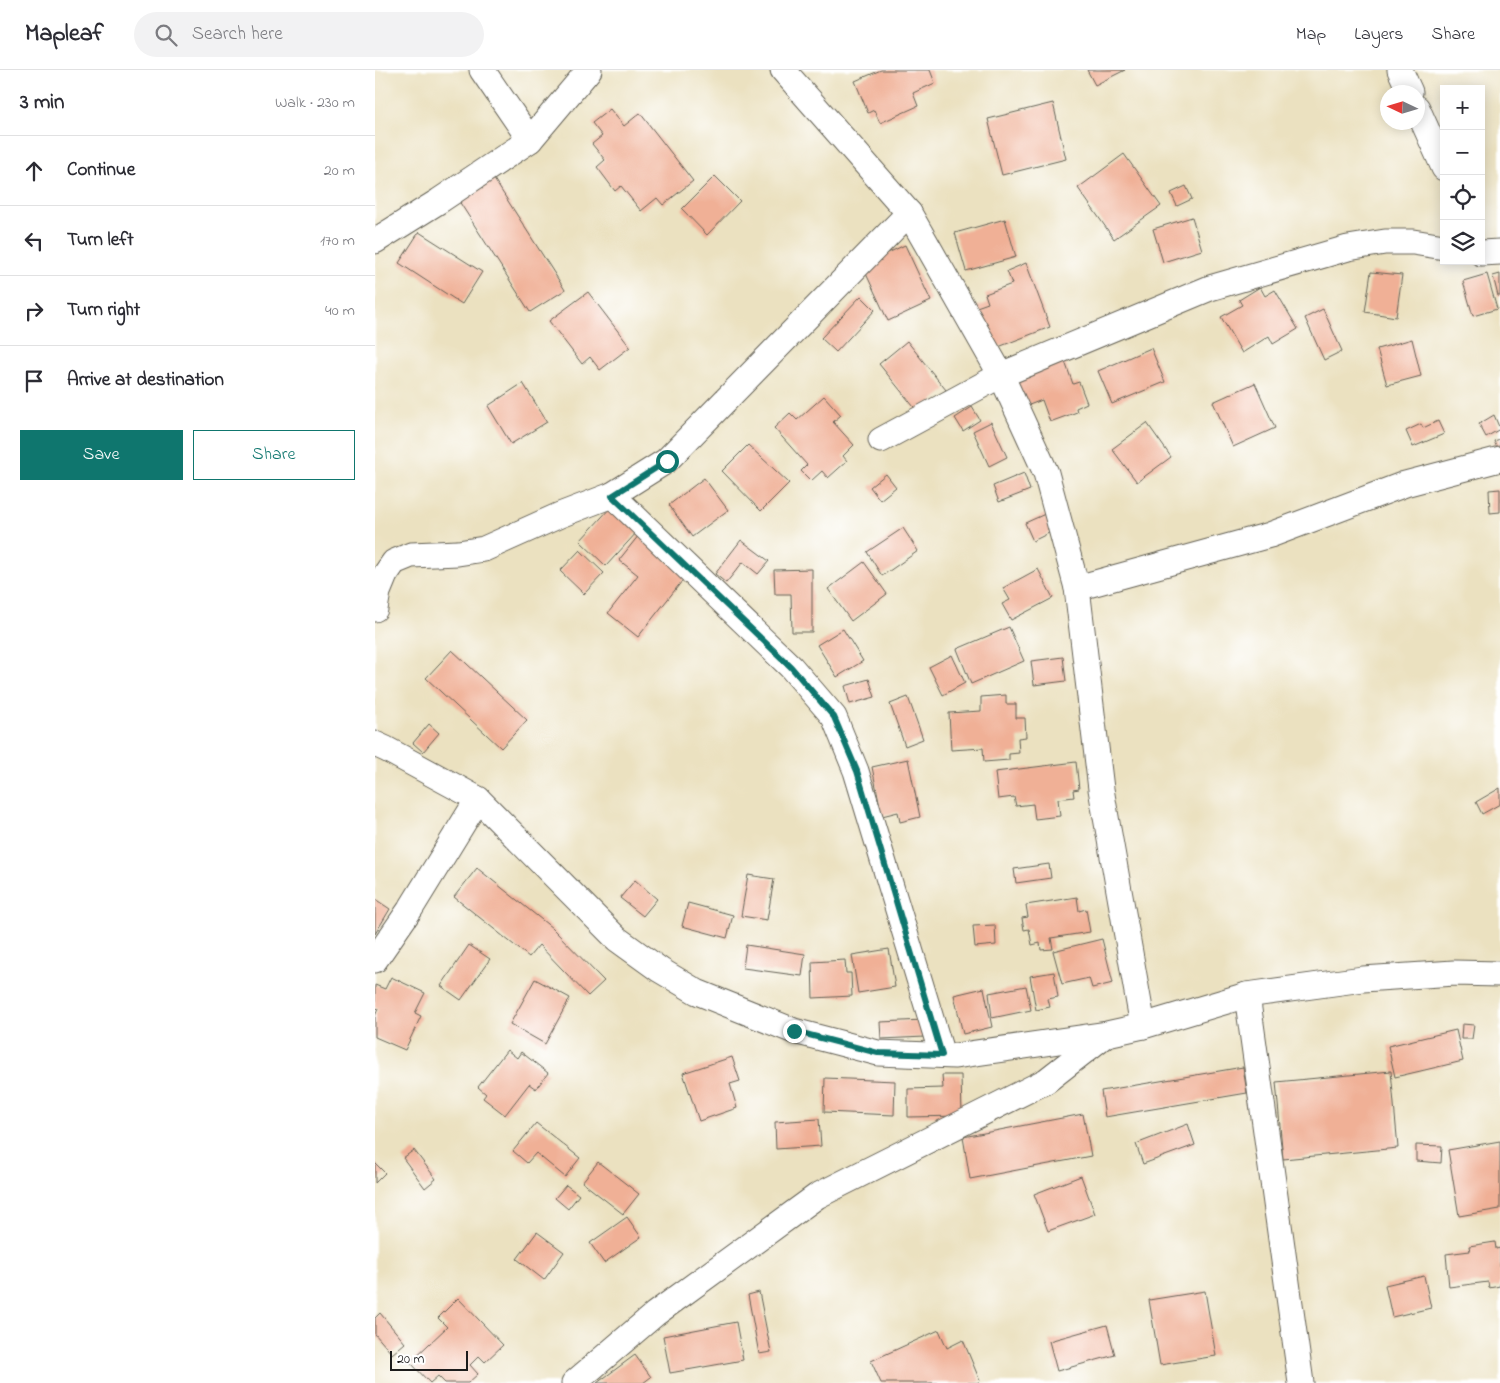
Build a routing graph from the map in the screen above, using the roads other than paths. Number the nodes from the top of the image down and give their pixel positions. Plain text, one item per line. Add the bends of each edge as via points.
1 (482, 70) edge
2 (589, 70) edge
3 (783, 70) edge
4 (1400, 70) edge
5 (1407, 85) edge
6 (1425, 126) edge
7 (530, 140) junction
8 (1440, 159) edge
9 (909, 213) junction
10 (375, 241) edge
11 (1440, 246) edge
12 (1500, 252) edge
13 (1485, 253) edge
14 (1001, 375) junction
15 (881, 440) dead end
16 (1500, 459) edge
17 (612, 496) junction
18 (1077, 588) junction
19 (375, 609) edge
20 (375, 744) edge
21 (477, 799) junction
22 (375, 960) edge
23 (1500, 974) edge
24 (1247, 995) junction
25 (1143, 1026) junction
26 (1107, 1034) junction
27 (942, 1055) junction
28 (574, 1383) edge
29 (1301, 1383) edge

1 - 7 street
2 - 7 street
3 - 9 street
4 - 5 street
6 - 8 street
7 - 10 street
9 - 14 street
9 - 17 street via 667,461
11 - 14 street via 1385,242 1312,258 1210,288
12 - 13 street
14 - 15 street
14 - 18 street via 1046,473
16 - 18 street via 1405,484 1270,534
17 - 19 street via 484,549 411,555 395,562 385,575
17 - 27 street via 791,667 834,717 857,771
18 - 25 street via 1101,789
20 - 21 street
21 - 22 street via 411,908
21 - 27 street via 617,939 697,992 794,1031 878,1053
23 - 24 street via 1363,978
24 - 25 street
24 - 29 street
25 - 26 street
26 - 27 street via 955,1056
26 - 28 street via 1046,1081 817,1196 655,1314

